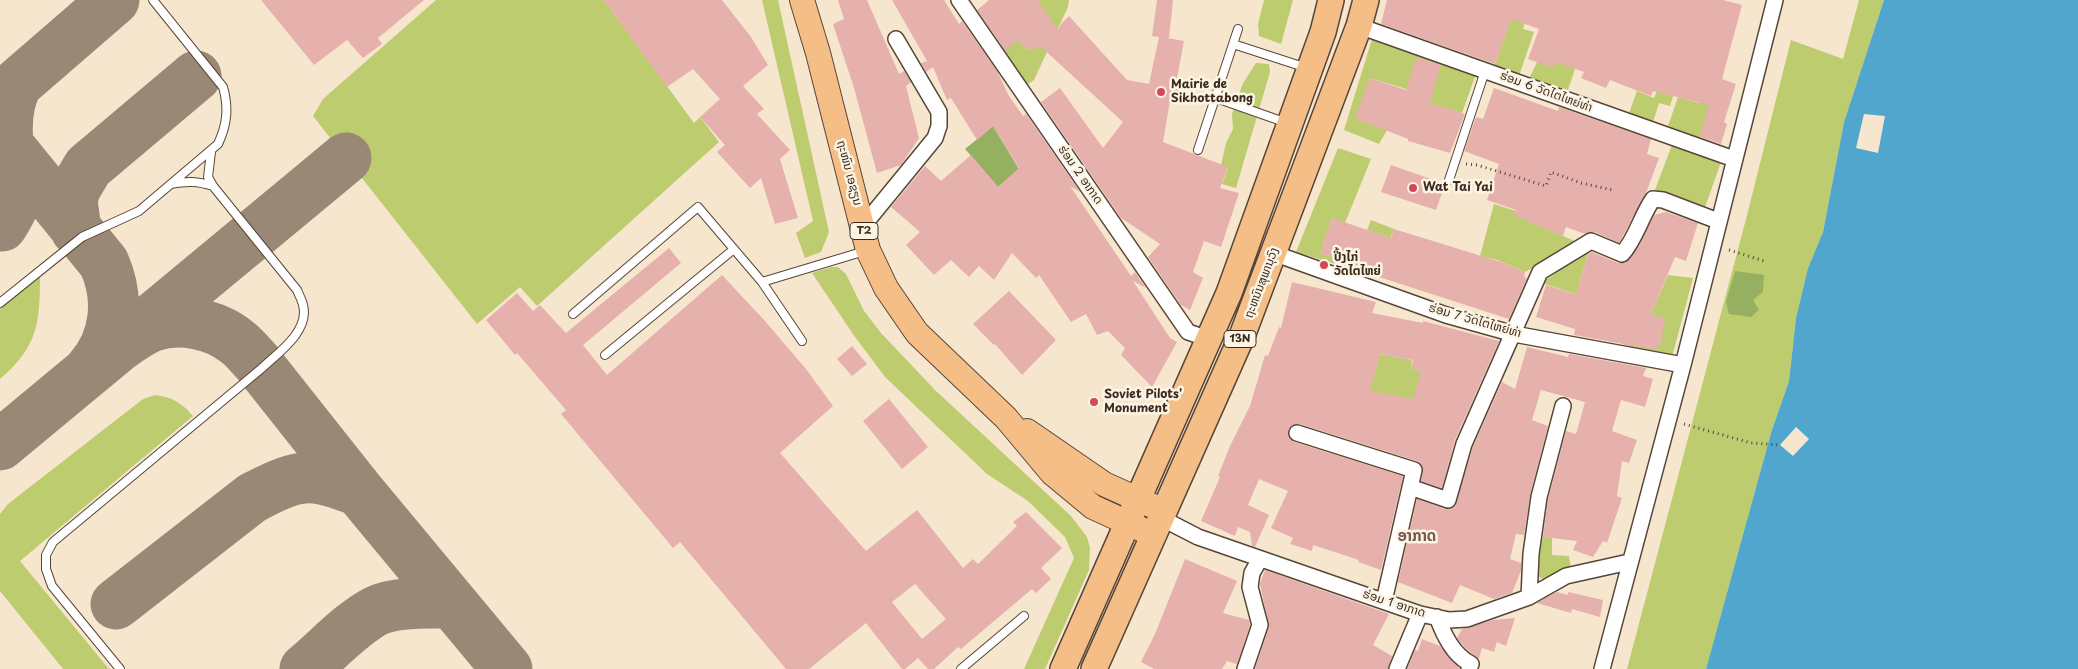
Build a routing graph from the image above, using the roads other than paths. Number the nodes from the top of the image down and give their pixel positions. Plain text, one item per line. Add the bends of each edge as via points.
1 (153, 0) edge
2 (802, 0) edge
3 (959, 0) edge
4 (1331, 0) edge
5 (1366, 0) edge
6 (1775, 0) edge
7 (1359, 26) junction
8 (1238, 29) dead end
9 (896, 40) dead end
10 (1233, 44) junction
11 (1309, 69) junction
12 (1486, 70) junction
13 (1216, 98) junction
14 (1289, 124) junction
15 (1198, 150) dead end
16 (211, 152) junction
17 (1734, 158) junction
18 (1449, 180) dead end
19 (171, 184) junction
20 (213, 186) junction
21 (1718, 221) junction
22 (863, 226) junction
23 (734, 249) junction
24 (868, 250) junction
25 (1273, 253) junction
26 (762, 282) junction
27 (0, 303) edge
28 (573, 314) dead end
29 (1514, 334) junction
30 (1209, 339) junction
31 (802, 341) dead end
32 (605, 355) dead end
33 (1682, 365) junction
34 (1563, 406) dead end
35 (1006, 418) junction
36 (1297, 433) dead end
37 (1410, 487) junction
38 (1138, 499) junction
39 (1128, 522) junction
40 (1160, 522) junction
41 (1260, 559) junction
42 (1629, 562) junction
43 (1529, 597) junction
44 (1384, 601) junction
45 (1420, 614) junction
46 (1024, 616) dead end
47 (1437, 618) junction
48 (120, 669) edge
49 (961, 669) edge
50 (1064, 669) edge
51 (1094, 669) edge
52 (1246, 669) edge
53 (1397, 669) edge
54 (1469, 669) edge
55 (1602, 669) edge

1 - 16 lane via 223,88 227,116 224,131
2 - 22 main road, ຖະໜົນ ເອຊຽນ / T2
3 - 30 street, ຮ່ອມ 2 ອາກາດ via 1188,332
4 - 11 highway, 13N
5 - 7 highway, ຖະຫນົນສຸພານຸວົງ / 13N
6 - 17 street
7 - 12 street, ຮ່ອມ 6 ວັດໄຕໄຫຍ່ທ່າ
7 - 25 highway, ຖະຫນົນສຸພານຸວົງ / 13N
8 - 10 lane
9 - 22 street via 939,112 939,126 935,138
10 - 11 lane
10 - 13 lane
11 - 14 highway, 13N
12 - 17 street, ຮ່ອມ 6 ວັດໄຕໄຫຍ່ທ່າ
12 - 18 lane
13 - 14 lane
13 - 15 lane
14 - 30 highway, 13N via 1229,293
16 - 19 lane
16 - 20 lane via 208,176
17 - 21 street
19 - 20 lane via 187,181
19 - 27 lane via 139,210 82,237
20 - 48 lane via 298,290 304,307 302,324 291,342 53,542 46,555 46,569 52,586
21 - 29 street via 1653,199 1622,254 1591,241 1540,272
21 - 33 street
22 - 24 main road, ຖະໜົນ ເອຊຽນ / T2
23 - 26 lane
23 - 28 lane via 698,207
23 - 32 lane
24 - 26 lane
24 - 35 main road, ຖະໜົນ ເອຊຽນ / T2 via 886,288 917,332
25 - 29 street, ຮ່ອມ 7 ວັດໄຕໄຫຍ່ທ່າ via 1446,315
25 - 40 highway, ຖະຫນົນສຸພານຸວົງ / 13N via 1242,336
26 - 31 lane
29 - 33 street, ຮ່ອມ 7 ວັດໄຕໄຫຍ່ທ່າ
29 - 37 street via 1464,444 1448,500
30 - 38 highway, 13N
33 - 42 street
34 - 43 street via 1539,498
35 - 38 main road, ຖະໜົນ ເອຊຽນ via 1104,484
35 - 39 main road, ຖະໜົນ ເອຊຽນ via 1052,473 1093,507
36 - 37 street via 1414,470
37 - 44 street
38 - 39 highway, 13N
38 - 40 main road, ຖະໜົນ ເອຊຽນ
39 - 40 main road, ຖະໜົນ ເອຊຽນ
39 - 50 highway, 13N
40 - 41 street, ຮ່ອມ 1 ອາກາດ
40 - 51 highway, ຖະຫນົນສຸພານຸວົງ / 13N
41 - 44 street, ຮ່ອມ 1 ອາກາດ
41 - 52 street via 1252,573 1250,587 1260,626
42 - 43 street, ຮ່ອມ 1 ອາກາດ via 1566,576
42 - 55 street
43 - 47 street, ຮ່ອມ 1 ອາກາດ via 1467,619
44 - 45 street, ຮ່ອມ 1 ອາກາດ
45 - 47 street, ຮ່ອມ 1 ອາກາດ
45 - 53 street
46 - 49 lane
47 - 54 street via 1446,640 1471,664

